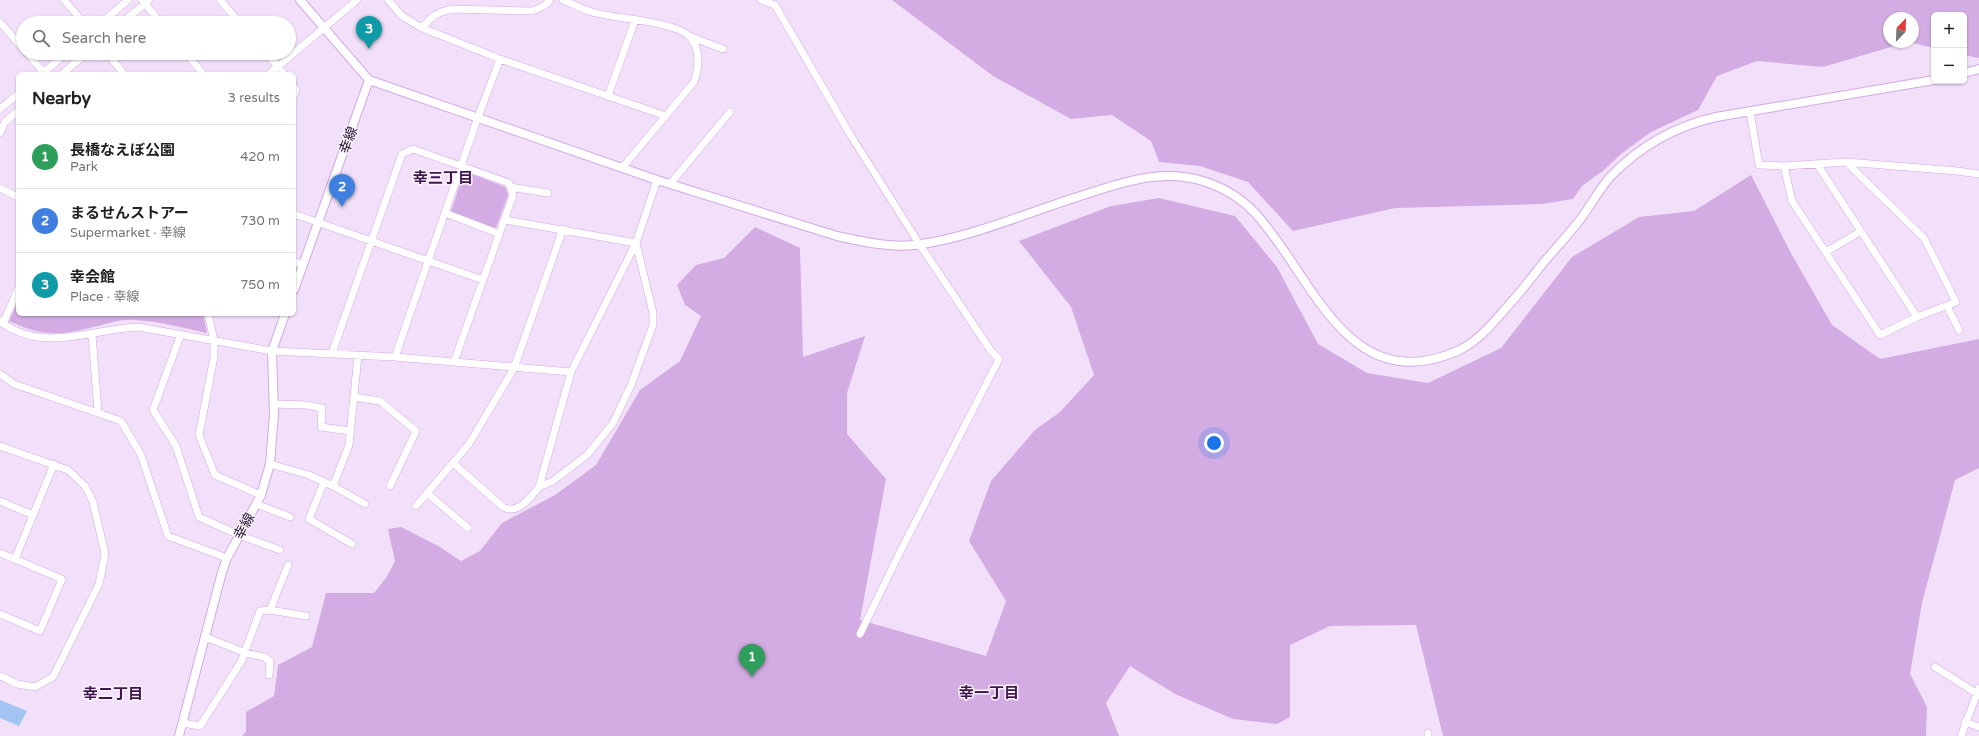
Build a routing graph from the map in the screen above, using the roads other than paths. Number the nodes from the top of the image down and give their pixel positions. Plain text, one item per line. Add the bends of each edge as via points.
1 (64, 0) edge
2 (128, 0) edge
3 (220, 0) edge
4 (300, 0) edge
5 (357, 0) edge
6 (388, 0) edge
7 (550, 0) edge
8 (563, 0) edge
9 (761, 0) edge
10 (145, 1) edge
11 (78, 16) edge
12 (109, 16) edge
13 (129, 16) edge
14 (156, 16) edge
15 (234, 16) edge
16 (635, 20) junction
17 (0, 22) edge
18 (323, 28) junction
19 (422, 28) junction
20 (689, 36) junction
21 (16, 41) edge
22 (723, 50) dead end
23 (296, 51) edge
24 (500, 59) junction
25 (33, 60) edge
26 (59, 60) edge
27 (79, 60) edge
28 (113, 60) edge
29 (192, 60) edge
30 (272, 60) edge
31 (286, 60) edge
32 (278, 67) junction
33 (1979, 69) edge
34 (1967, 71) edge
35 (42, 72) edge
36 (46, 72) edge
37 (64, 72) edge
38 (122, 72) edge
39 (201, 72) edge
40 (272, 72) edge
41 (282, 72) edge
42 (369, 80) junction
43 (1931, 81) edge
44 (16, 96) edge
45 (608, 96) junction
46 (0, 109) edge
47 (730, 112) dead end
48 (1750, 112) junction
49 (16, 113) edge
50 (666, 116) junction
51 (478, 118) junction
52 (0, 133) edge
53 (1846, 162) junction
54 (1817, 164) junction
55 (461, 166) junction
56 (1784, 166) junction
57 (622, 168) junction
58 (1979, 174) edge
59 (657, 180) junction
60 (670, 184) junction
61 (510, 187) junction
62 (0, 188) edge
63 (548, 193) dead end
64 (16, 195) edge
65 (445, 213) junction
66 (296, 215) edge
67 (505, 220) junction
68 (318, 223) junction
69 (563, 229) junction
70 (1861, 231) junction
71 (500, 234) junction
72 (371, 241) junction
73 (636, 243) junction
74 (920, 245) junction
75 (1826, 252) junction
76 (429, 261) junction
77 (296, 262) edge
78 (303, 264) junction
79 (483, 280) junction
80 (296, 284) edge
81 (16, 293) edge
82 (1947, 306) junction
83 (208, 316) edge
84 (284, 316) edge
85 (1917, 317) junction
86 (1, 323) edge
87 (1959, 330) dead end
88 (92, 334) junction
89 (181, 334) junction
90 (214, 340) junction
91 (272, 351) junction
92 (332, 353) junction
93 (358, 356) junction
94 (395, 358) junction
95 (454, 362) junction
96 (514, 368) junction
97 (571, 372) junction
98 (0, 374) edge
99 (354, 397) junction
100 (274, 404) junction
101 (98, 412) junction
102 (351, 430) junction
103 (0, 446) edge
104 (453, 463) junction
105 (54, 464) junction
106 (270, 464) junction
107 (324, 482) junction
108 (333, 486) junction
109 (390, 486) dead end
110 (539, 487) junction
111 (427, 493) junction
112 (261, 495) junction
113 (0, 501) edge
114 (256, 504) junction
115 (365, 504) dead end
116 (416, 506) dead end
117 (33, 515) junction
118 (290, 517) dead end
119 (468, 528) dead end
120 (239, 535) junction
121 (352, 544) dead end
122 (280, 550) dead end
123 (0, 553) edge
124 (227, 558) junction
125 (15, 559) junction
126 (288, 564) dead end
127 (270, 610) junction
128 (0, 614) edge
129 (306, 616) dead end
130 (860, 634) dead end
131 (205, 637) junction
132 (246, 653) junction
133 (1935, 667) dead end
134 (269, 675) dead end
135 (0, 676) edge
136 (1978, 690) edge
137 (183, 722) junction
138 (1965, 722) junction
139 (1979, 727) edge
140 (179, 736) edge
141 (1961, 736) edge

1 - 11 street
2 - 12 street
3 - 15 street
4 - 18 street
5 - 18 street
6 - 19 street via 402,16
7 - 19 street via 532,11 442,11 432,16
8 - 16 street via 592,12
9 - 74 street via 775,5 851,136
10 - 13 street
10 - 14 street
16 - 20 street via 676,29
16 - 45 street
17 - 21 street
18 - 23 street
18 - 42 street
19 - 24 street
20 - 22 street
20 - 50 street via 698,54 698,70 694,82
24 - 45 street
24 - 51 street
25 - 35 street
26 - 36 street
27 - 37 street
28 - 38 street
29 - 39 street
30 - 32 street
31 - 32 street
32 - 40 street
32 - 41 street
33 - 34 street
42 - 51 street
42 - 68 street, 幸線
43 - 48 street
44 - 46 street
45 - 50 street
47 - 60 street
48 - 56 street via 1759,165
48 - 74 street via 1716,117 1681,127 1634,156 1610,177 1579,221 1477,340 1437,359 1402,361 1383,357 1352,340 1324,309 1276,239 1253,211 1225,190 1191,177 1150,176 1121,183 978,231
49 - 52 street via 5,122
50 - 57 street
51 - 55 street
51 - 57 street
53 - 54 street
53 - 58 street
53 - 82 street via 1924,238 1956,302
54 - 56 street
54 - 70 street
55 - 61 street via 509,183
55 - 65 street
55 - 72 street via 413,149 402,154
56 - 75 street via 1792,201
57 - 59 street
59 - 60 street
59 - 73 street
60 - 74 street via 837,236 886,245
61 - 63 street
61 - 67 street via 513,196
62 - 64 street
65 - 71 street
65 - 76 street
66 - 68 street
67 - 69 street
67 - 71 street
68 - 72 street
68 - 78 street, 幸線
69 - 73 street
69 - 96 street
70 - 75 street
70 - 85 street
71 - 79 street
72 - 76 street
72 - 92 street
73 - 97 street
73 - 110 street via 654,313 653,325 631,385 613,423 587,455 553,481
74 - 130 street via 991,351 999,359
75 - 85 street via 1880,335
76 - 79 street
76 - 94 street
77 - 78 street
78 - 80 street, 幸線
79 - 95 street
81 - 86 street
82 - 85 street
82 - 87 street
83 - 90 street
84 - 91 street, 幸線
86 - 88 street via 29,337 56,339
88 - 89 street via 120,327 138,327
88 - 101 street
89 - 90 street
89 - 120 street via 153,410 176,446 199,517
90 - 91 street
90 - 112 street via 214,357 199,435 215,475
91 - 92 street
91 - 100 street, 幸線
92 - 93 street
93 - 94 street
93 - 99 street
94 - 95 street
95 - 96 street
96 - 97 street
96 - 104 street via 469,444
97 - 110 street
98 - 101 street via 14,384
99 - 102 street
99 - 109 street via 380,401 416,431
100 - 102 street via 322,408 321,427
100 - 106 street, 幸線
101 - 124 street via 122,421 141,455 168,536
102 - 108 street via 350,445
103 - 105 street
104 - 110 street via 509,511 515,510 528,500
104 - 111 street
105 - 117 street
105 - 135 street via 68,470 85,486 93,502 105,554 100,584 53,677 35,687 17,684
106 - 107 street
106 - 112 street, 幸線
107 - 108 street
107 - 121 street via 309,519
108 - 115 street
111 - 116 street
111 - 119 street
112 - 114 street, 幸線
113 - 117 street
114 - 118 street
114 - 120 street, 幸線
117 - 125 street
120 - 122 street
120 - 124 street, 幸線
123 - 125 street
124 - 131 street, 幸線
125 - 128 street via 62,579 40,631
126 - 127 street
127 - 129 street
127 - 132 street via 260,611
131 - 132 street
131 - 137 street, 幸線
132 - 134 street via 270,661
132 - 137 street via 200,726
133 - 136 street
136 - 138 street
137 - 140 street, 幸線
138 - 139 street
138 - 141 street

